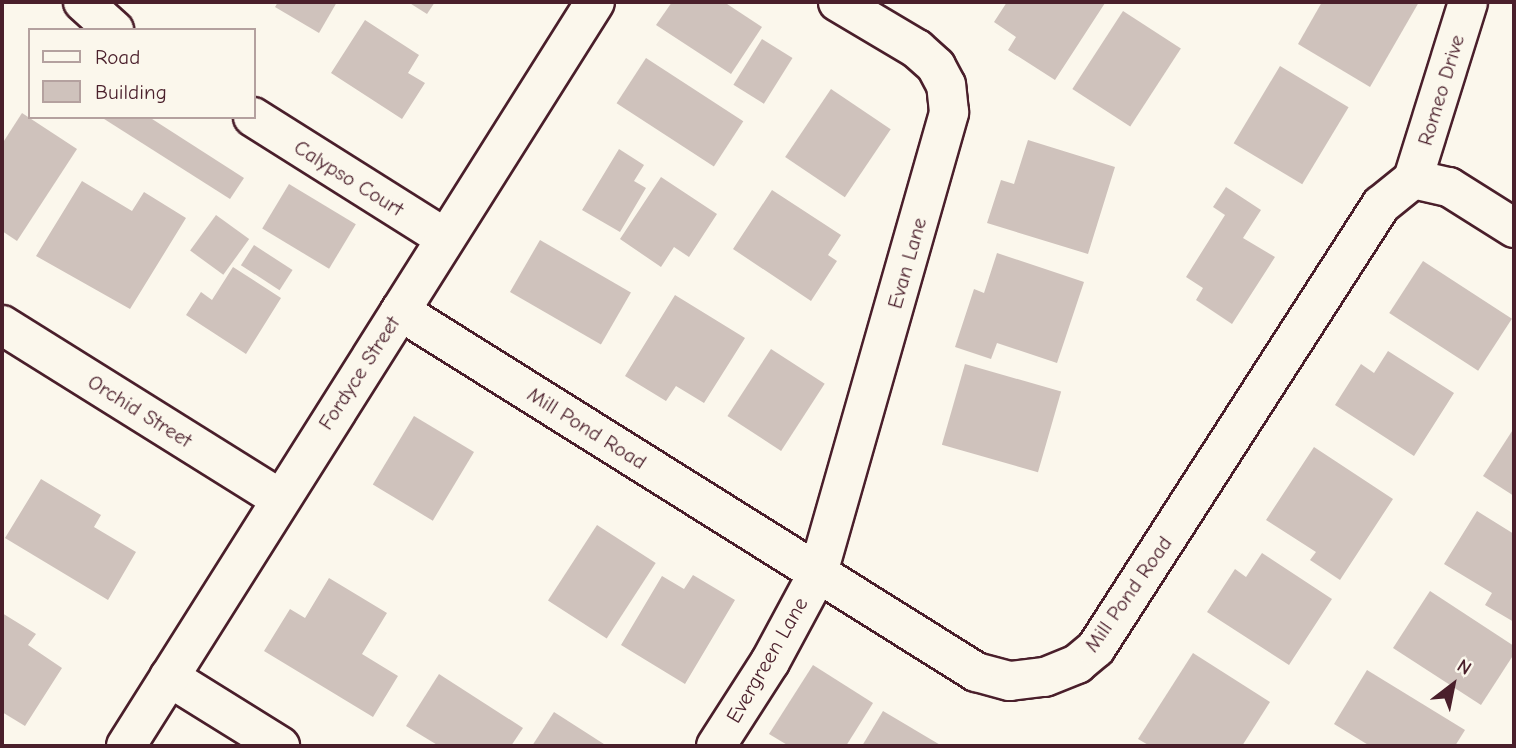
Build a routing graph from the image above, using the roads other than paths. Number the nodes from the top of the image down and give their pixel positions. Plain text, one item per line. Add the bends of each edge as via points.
1 (83, 2) edge
2 (595, 2) edge
3 (838, 2) edge
4 (1468, 2) edge
5 (112, 28) edge
6 (256, 119) edge
7 (1413, 179) junction
8 (1514, 228) edge
9 (445, 238) junction
10 (400, 311) junction
11 (2, 325) edge
12 (279, 498) junction
13 (818, 573) junction
14 (169, 677) junction
15 (126, 746) edge
16 (280, 746) edge
17 (716, 746) edge

1 - 5 street
2 - 9 street, Fordyce Street
3 - 13 street, Evan Lane via 917,49 936,66 946,85 949,112
4 - 7 street, Romeo Drive
6 - 9 street, Calypso Court
7 - 8 street via 1449,187
7 - 13 street, Mill Pond Road via 1381,205 1096,648 1077,664 1045,677 1010,681 976,672
9 - 10 street, Fordyce Street
10 - 12 street, Fordyce Street
10 - 13 street, Mill Pond Road
11 - 12 street, Orchid Street
12 - 14 street, Fordyce Street
13 - 17 street, Evergreen Lane
14 - 15 street, Fordyce Street
14 - 16 street

